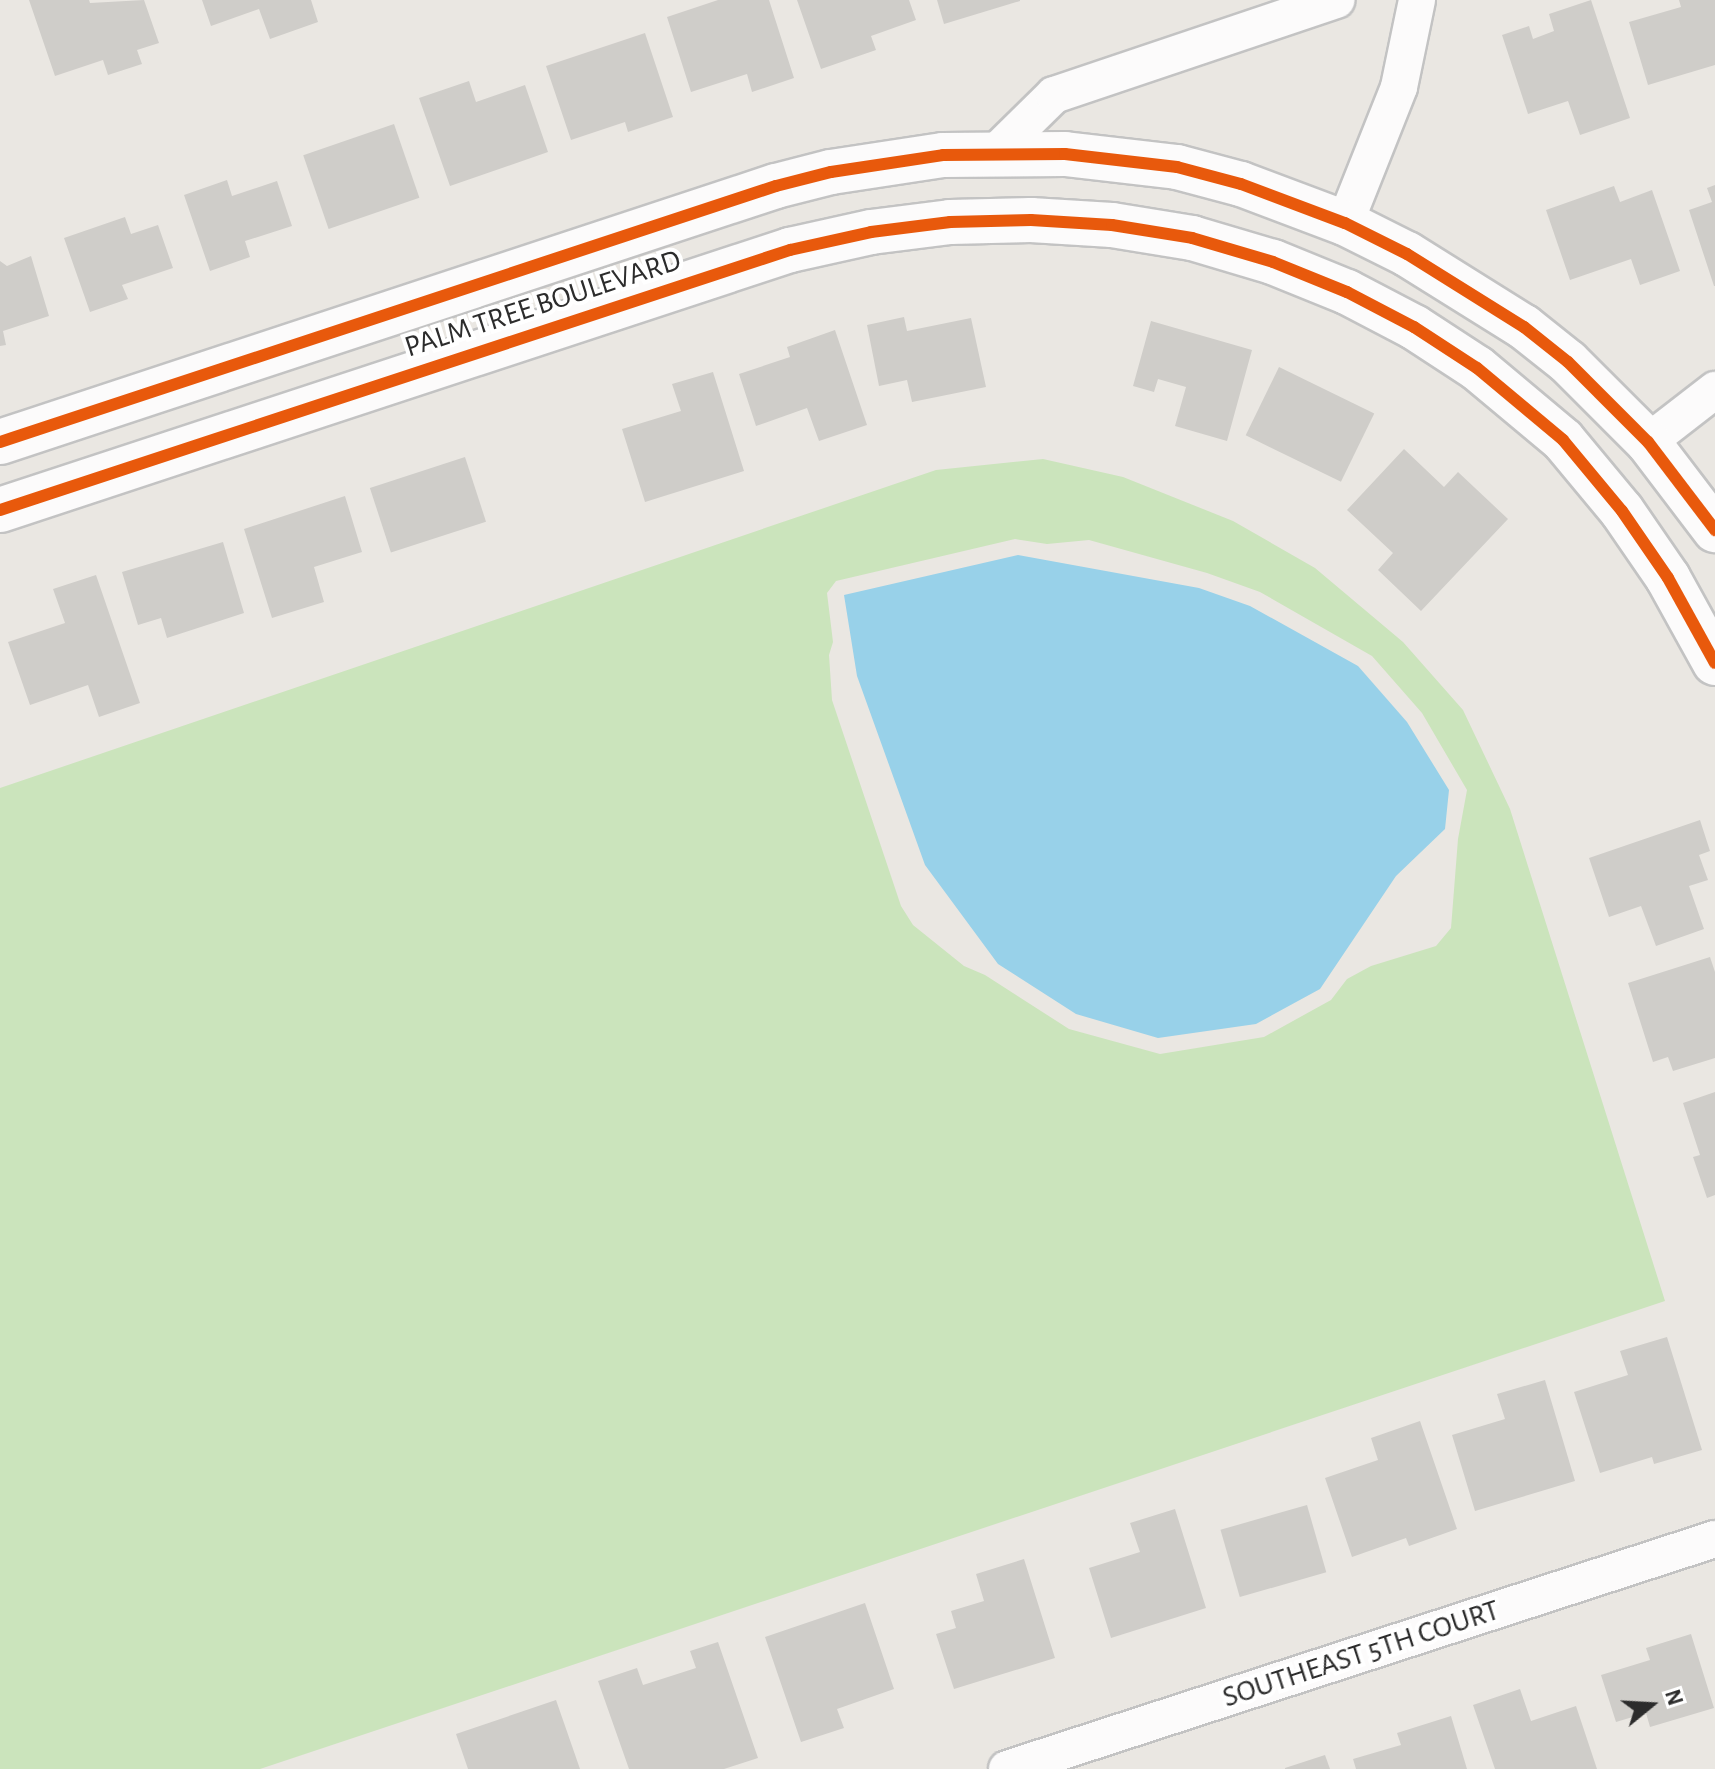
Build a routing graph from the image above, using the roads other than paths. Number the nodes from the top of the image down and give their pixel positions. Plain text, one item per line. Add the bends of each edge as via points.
1 (1336, 0) edge
2 (1417, 0) edge
3 (996, 152) junction
4 (1345, 223) junction
5 (1715, 390) edge
6 (0, 442) edge
7 (1648, 442) junction
8 (0, 510) edge
9 (1715, 530) edge
10 (1715, 663) edge
11 (1715, 1539) edge
12 (1007, 1769) edge

1 - 3 street via 1054,95
2 - 4 street via 1399,87
3 - 4 street, PALM TREE BOULEVARD via 1177,167 1241,184
3 - 6 street, PALM TREE BOULEVARD via 887,162 776,186
4 - 7 street, PALM TREE BOULEVARD via 1431,267 1524,327
5 - 7 street
7 - 9 street, PALM TREE BOULEVARD
8 - 10 street, PALM TREE BOULEVARD via 790,250 950,222 1115,226 1192,238 1273,262 1347,292 1477,368 1563,440 1622,511 1668,578
11 - 12 street, SOUTHEAST 5TH COURT

